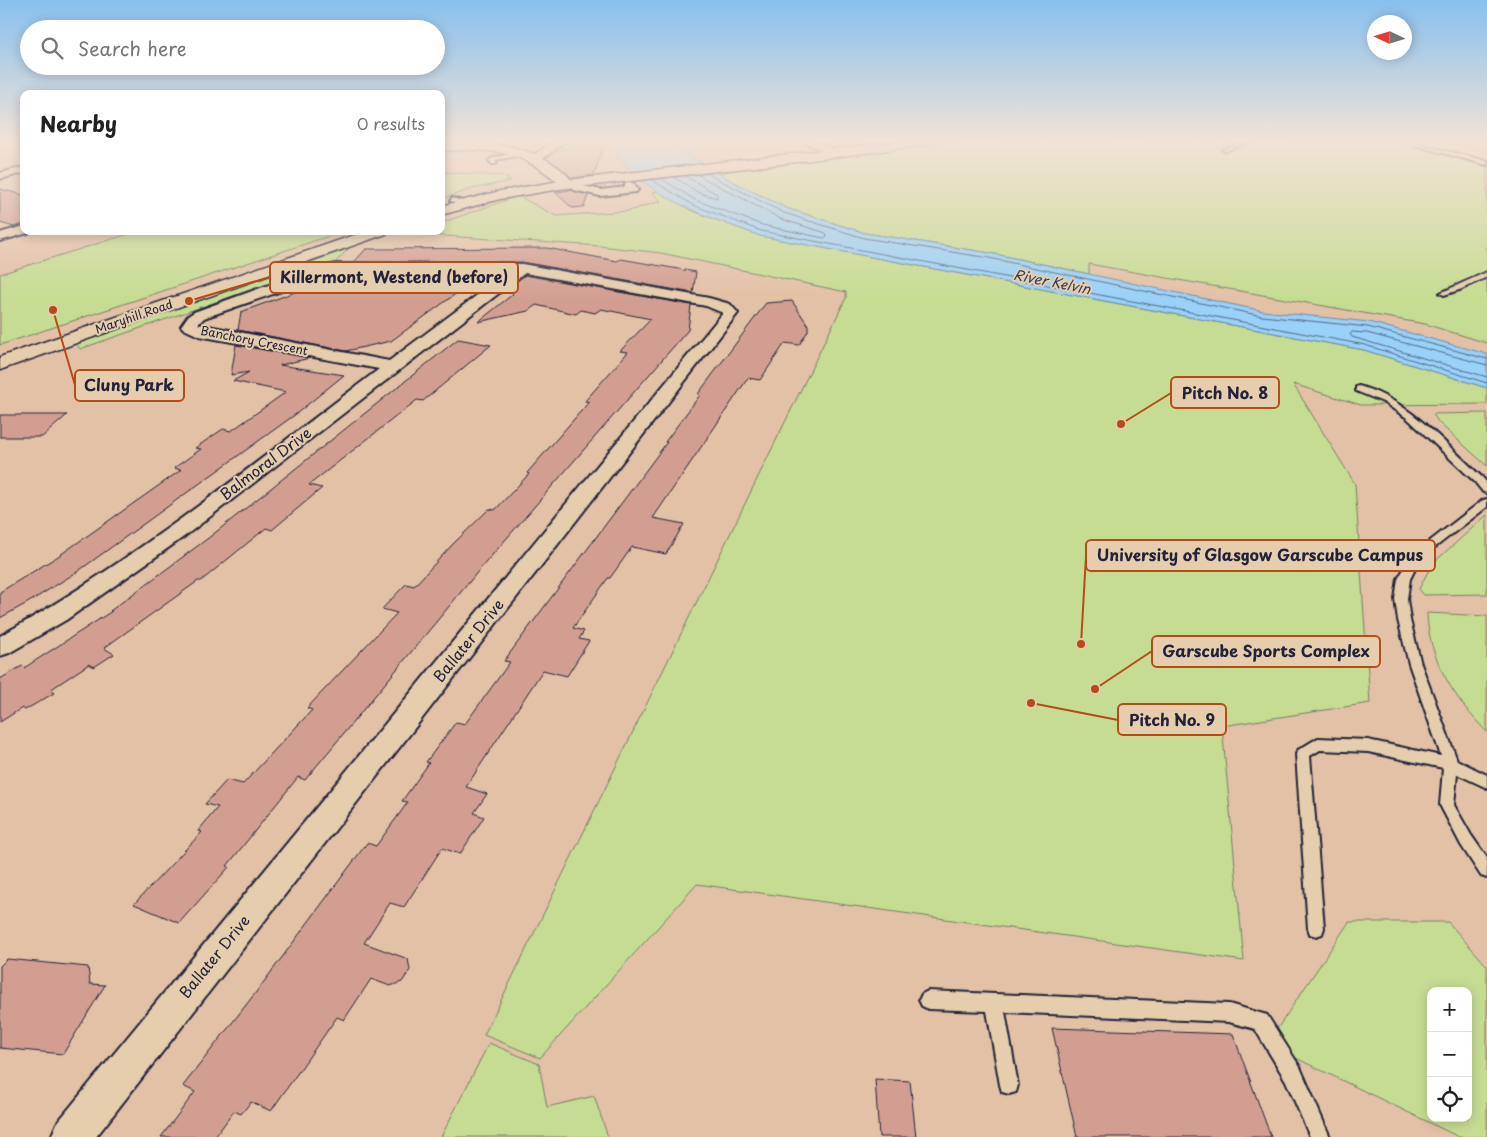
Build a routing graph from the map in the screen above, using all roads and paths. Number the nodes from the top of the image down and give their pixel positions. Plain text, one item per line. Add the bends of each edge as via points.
1 (478, 194) edge
2 (583, 194) edge
3 (589, 199) dead end
4 (452, 202) edge
5 (20, 231) edge
6 (345, 235) edge
7 (370, 235) edge
8 (0, 237) edge
9 (522, 268) junction
10 (1487, 274) edge
11 (1444, 292) dead end
12 (0, 353) edge
13 (0, 364) edge
14 (394, 367) junction
15 (1359, 389) dead end
16 (1487, 490) edge
17 (1487, 502) edge
18 (0, 647) edge
19 (1451, 764) junction
20 (1487, 782) edge
21 (1487, 871) edge
22 (1316, 928) dead end
23 (928, 1000) dead end
24 (994, 1003) junction
25 (1009, 1085) dead end
26 (71, 1137) edge
27 (1320, 1137) edge

1 - 4 main road
2 - 3 street
5 - 8 street
6 - 12 main road, Maryhill Road
7 - 13 main road, Maryhill Road
9 - 14 street, Balmoral Drive
9 - 14 street, Banchory Crescent via 328,269 199,315 189,326 199,331
9 - 26 street, Ballater Drive via 709,302 731,312
10 - 11 lane
14 - 18 street, Balmoral Drive via 118,574
15 - 16 lane via 1386,400 1410,416
17 - 19 lane via 1416,558 1404,579 1401,600 1416,664
19 - 20 lane
19 - 21 lane via 1447,805
19 - 22 lane via 1368,746 1318,744 1303,754
23 - 24 lane
24 - 25 lane
24 - 27 lane via 1229,1013 1261,1021 1293,1074

